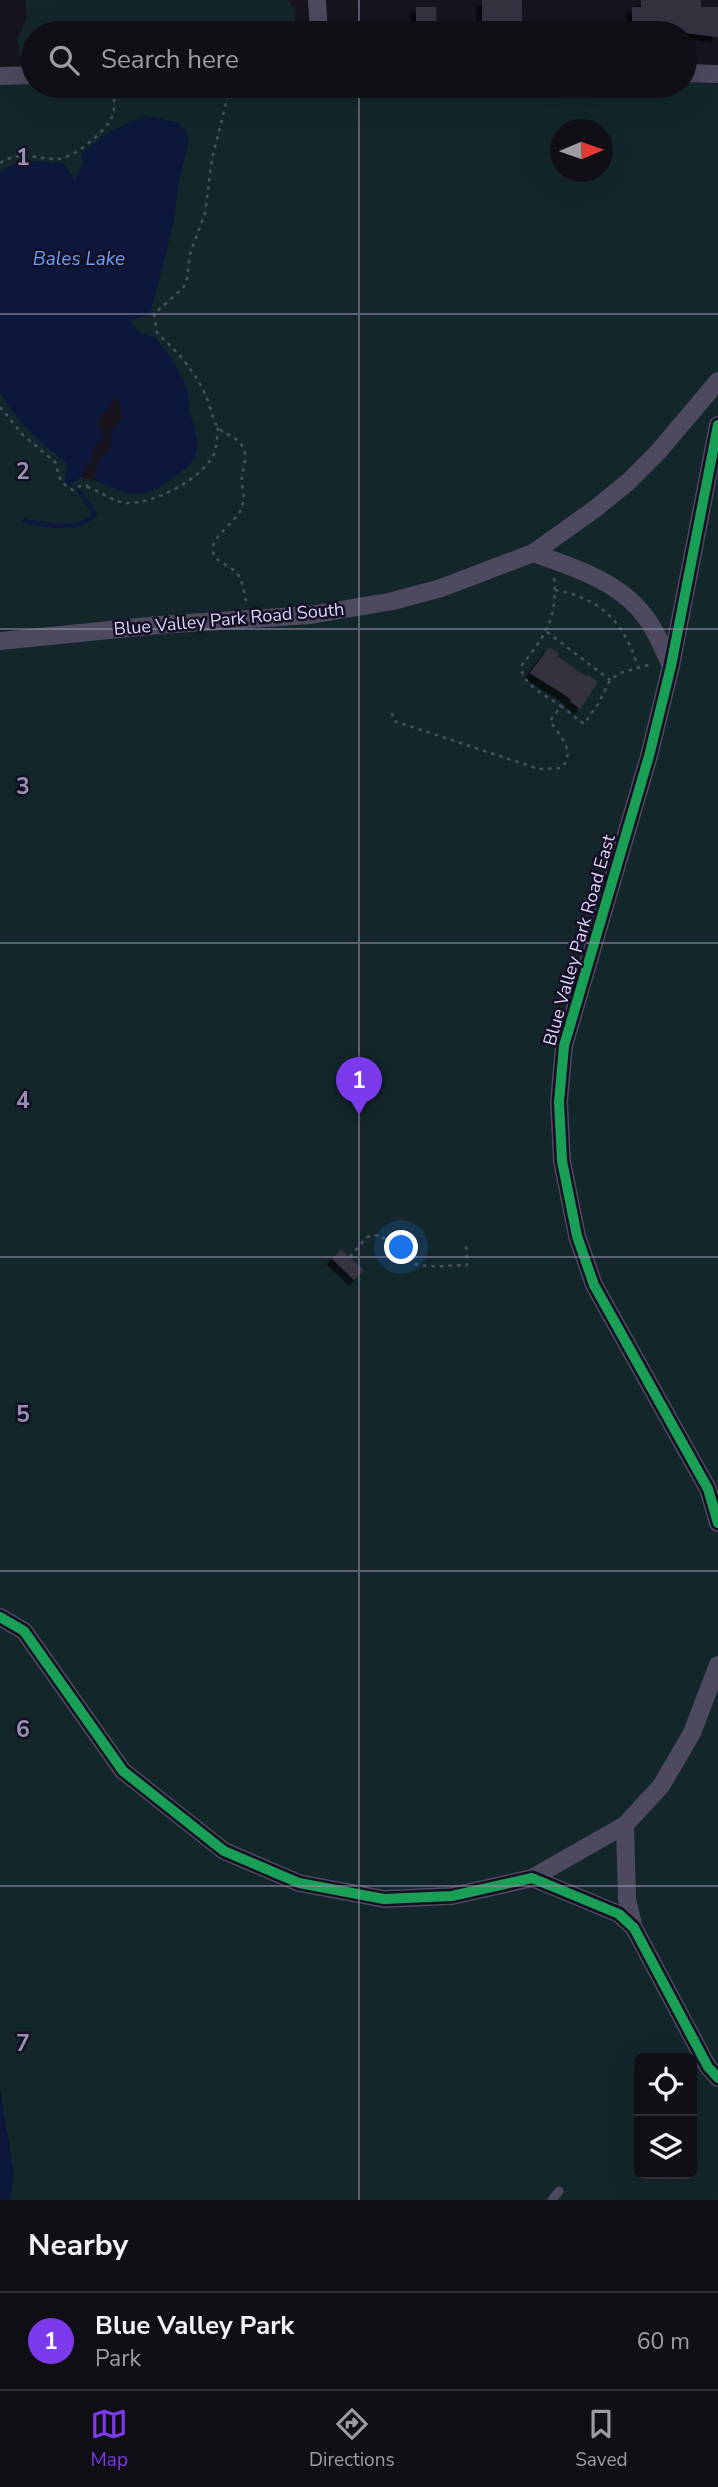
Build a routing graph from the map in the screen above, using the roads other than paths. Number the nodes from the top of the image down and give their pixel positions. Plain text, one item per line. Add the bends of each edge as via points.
1 (317, 0) edge
2 (318, 21) edge
3 (697, 73) edge
4 (718, 74) edge
5 (21, 75) edge
6 (0, 76) edge
7 (718, 382) edge
8 (718, 425) edge
9 (533, 553) junction
10 (0, 641) edge
11 (669, 661) junction
12 (718, 1523) edge
13 (0, 1617) edge
14 (718, 1665) edge
15 (625, 1825) junction
16 (532, 1878) junction
17 (634, 1928) junction
18 (718, 2078) edge
19 (559, 2191) dead end
20 (552, 2200) edge

1 - 2 street
3 - 4 street
5 - 6 street
7 - 9 street, Blue Valley Park Road South via 628,482
8 - 11 street, Blue Valley Park Road East
9 - 10 street, Blue Valley Park Road South via 441,588 311,615
9 - 11 street via 607,583 633,602 649,621
11 - 12 street, Blue Valley Park Road East via 649,757 564,1046 559,1102 562,1161 577,1236 594,1285 708,1489
13 - 16 street via 24,1631 123,1771 224,1851 299,1882 384,1899 452,1896
14 - 15 street via 692,1733 661,1786
15 - 16 street
15 - 17 street via 627,1899
16 - 17 street via 619,1914
17 - 18 street
19 - 20 lane

